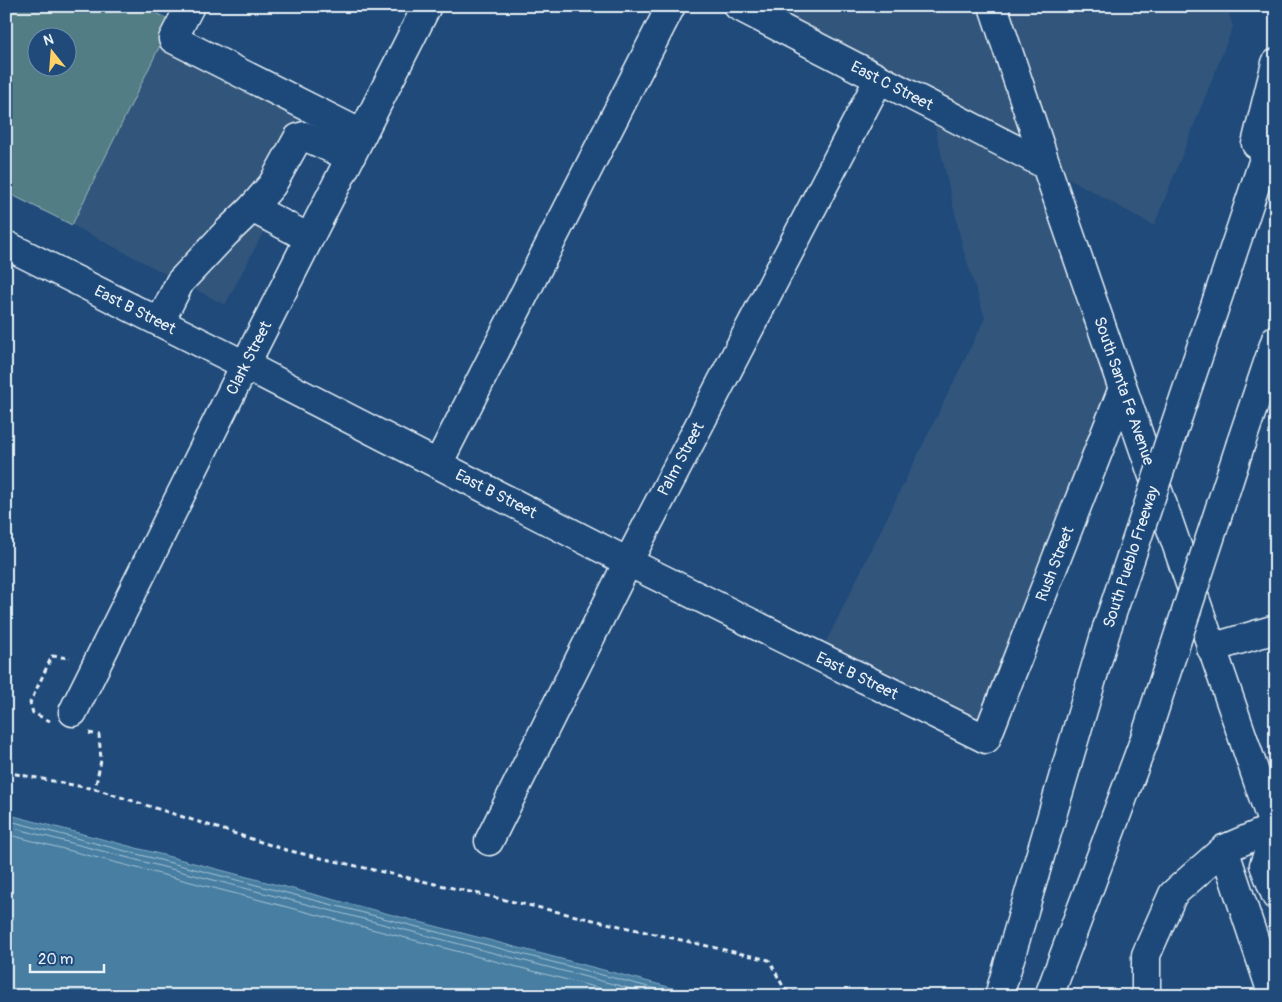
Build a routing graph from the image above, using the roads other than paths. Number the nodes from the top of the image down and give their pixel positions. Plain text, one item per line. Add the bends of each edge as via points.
1 (190, 6) edge
2 (427, 6) edge
3 (671, 6) edge
4 (738, 6) edge
5 (993, 6) edge
6 (1276, 63) edge
7 (879, 79) junction
8 (1276, 123) edge
9 (356, 146) junction
10 (1046, 165) junction
11 (252, 208) junction
12 (309, 238) junction
13 (6, 245) edge
14 (1224, 278) junction
15 (160, 322) junction
16 (1276, 339) edge
17 (1276, 359) edge
18 (245, 365) junction
19 (1260, 385) junction
20 (1123, 388) junction
21 (438, 464) junction
22 (628, 562) junction
23 (1276, 629) edge
24 (1212, 648) junction
25 (73, 712) dead end
26 (986, 739) joint
27 (1270, 802) edge
28 (1274, 832) edge
29 (489, 841) dead end
30 (1224, 849) junction
31 (1276, 896) edge
32 (1053, 986) edge
33 (999, 996) edge
34 (1146, 996) edge
35 (1273, 996) edge

1 - 9 main road via 173,39
2 - 9 main road, Clark Street
3 - 21 main road
4 - 7 main road, East C Street
5 - 10 main road, South Santa Fe Avenue
6 - 14 main road
7 - 10 main road, East C Street
7 - 22 main road, Palm Street
8 - 14 main road, South Pueblo Freeway
9 - 11 main road via 300,136 272,185
9 - 12 main road, Clark Street
10 - 20 main road, South Santa Fe Avenue
11 - 12 main road
11 - 15 main road via 180,282
12 - 18 main road, Clark Street
13 - 15 main road, East B Street
14 - 33 main road, South Pueblo Freeway, bridge via 1107,628
15 - 18 main road, East B Street
16 - 19 main road
17 - 19 main road
18 - 21 main road, East B Street
18 - 25 main road, Clark Street
19 - 32 main road, bridge via 1144,741
20 - 24 main road, South Santa Fe Avenue
20 - 26 main road, Rush Street
21 - 22 main road, East B Street
22 - 26 main road, East B Street
22 - 29 main road, Palm Street
23 - 24 main road
24 - 27 main road, South Santa Fe Avenue
27 - 28 main road, South Santa Fe Avenue
28 - 30 main road
28 - 31 main road via 1264,865
30 - 34 main road via 1173,894 1146,955
30 - 35 main road

